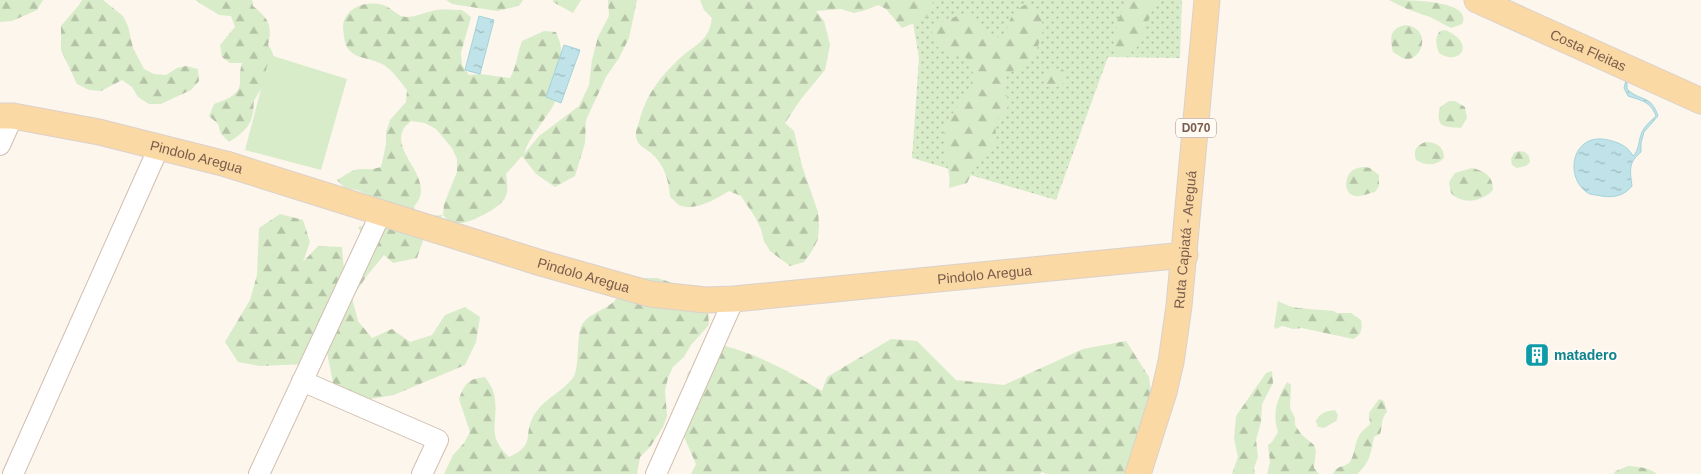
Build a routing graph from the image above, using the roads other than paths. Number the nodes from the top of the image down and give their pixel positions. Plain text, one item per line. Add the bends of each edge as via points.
1 (1207, 0) edge
2 (1477, 0) edge
3 (1701, 101) edge
4 (6, 116) edge
5 (0, 144) edge
6 (159, 147) junction
7 (381, 213) junction
8 (1184, 255) junction
9 (734, 299) junction
10 (302, 381) junction
11 (14, 474) edge
12 (259, 474) edge
13 (422, 474) edge
14 (656, 474) edge
15 (1138, 474) edge

1 - 8 main road, Ruta Capiatá - Areguá / D070
2 - 3 main road, Costa Fleitas
4 - 5 street
4 - 6 main road, Pindolo Aregua via 99,132
6 - 7 main road, Pindolo Aregua via 226,164
6 - 11 street
7 - 9 main road, Pindolo Aregua via 650,294 706,300
7 - 10 street
8 - 9 main road, Pindolo Aregua
8 - 15 main road, Ruta Capiatá - Areguá / D070 via 1171,362
9 - 14 street
10 - 12 street
10 - 13 street via 438,440

